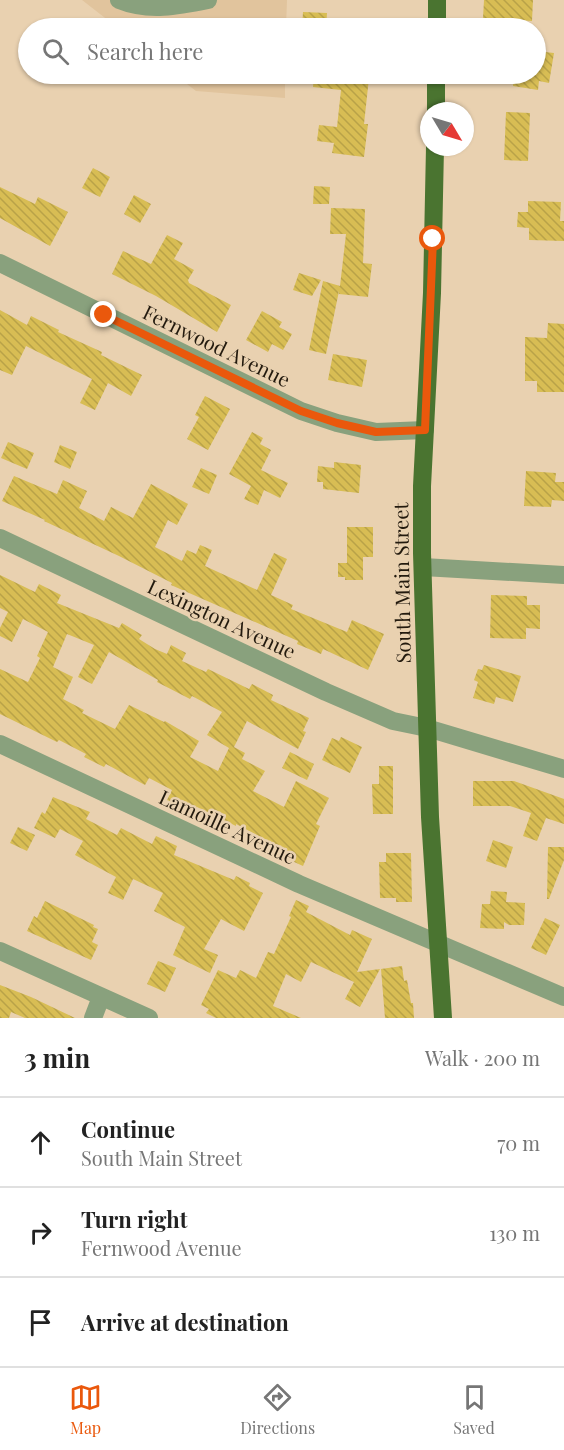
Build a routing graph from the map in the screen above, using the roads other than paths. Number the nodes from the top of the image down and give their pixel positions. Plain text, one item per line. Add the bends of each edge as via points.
1 (119, 0) edge
2 (208, 0) edge
3 (437, 0) edge
4 (437, 18) edge
5 (436, 84) edge
6 (436, 102) edge
7 (435, 156) edge
8 (0, 263) edge
9 (425, 430) junction
10 (0, 538) edge
11 (423, 567) junction
12 (564, 575) edge
13 (428, 728) junction
14 (0, 744) edge
15 (564, 769) edge
16 (438, 944) junction
17 (0, 951) edge
18 (101, 997) junction
19 (564, 997) edge
20 (93, 1018) edge
21 (149, 1018) edge
22 (443, 1018) edge

1 - 2 street via 140,7
3 - 4 main road
5 - 6 main road
7 - 9 main road, South Main Street
8 - 9 street, Fernwood Avenue via 301,411 376,432
9 - 11 main road, South Main Street
10 - 13 street, Lexington Avenue via 326,692 393,721
11 - 12 street
11 - 13 main road, South Main Street
13 - 15 street, Lexington Avenue
13 - 16 main road, South Main Street
14 - 16 street, Lamoille Avenue via 299,884
16 - 19 street, Lamoille Avenue
16 - 22 main road, South Main Street
17 - 18 street
18 - 20 street
18 - 21 street

